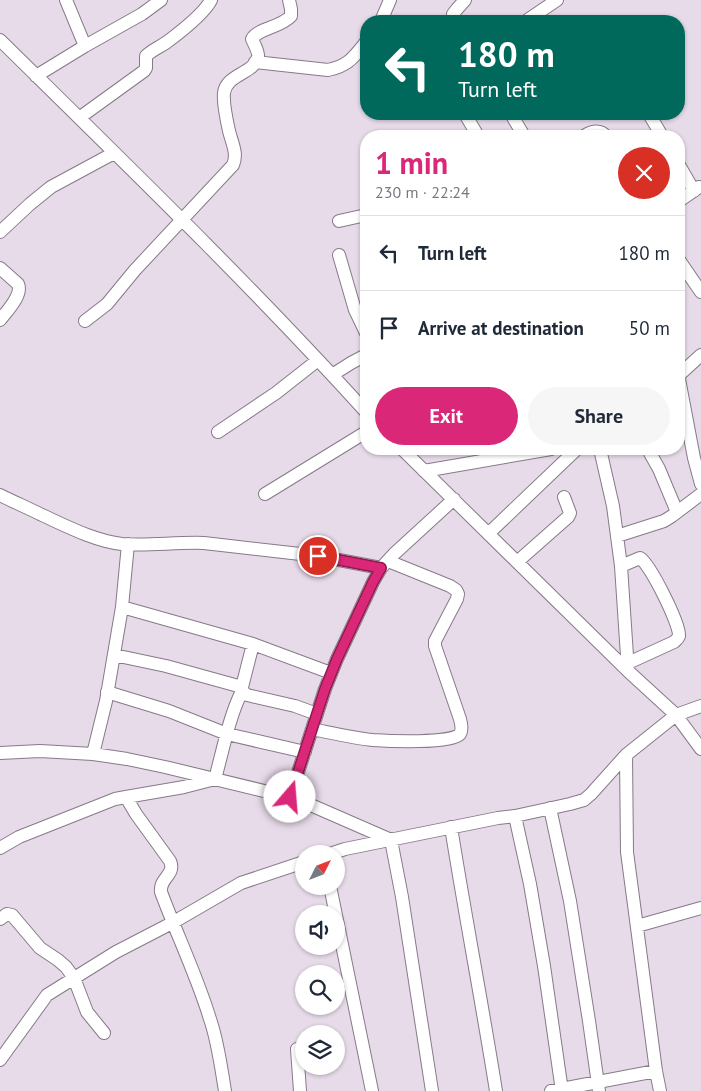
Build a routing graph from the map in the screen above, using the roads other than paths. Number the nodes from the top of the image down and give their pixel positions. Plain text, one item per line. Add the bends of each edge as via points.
1 (66, 0) edge
2 (161, 0) edge
3 (211, 0) edge
4 (289, 0) edge
5 (390, 0) edge
6 (465, 0) edge
7 (551, 2) edge
8 (384, 15) edge
9 (453, 15) edge
10 (534, 15) edge
11 (0, 40) edge
12 (86, 46) junction
13 (360, 50) edge
14 (255, 62) junction
15 (36, 76) junction
16 (79, 118) junction
17 (114, 153) junction
18 (685, 172) edge
19 (698, 188) edge
20 (685, 197) edge
21 (360, 216) edge
22 (182, 220) junction
23 (338, 221) dead end
24 (0, 232) edge
25 (339, 255) dead end
26 (0, 268) edge
27 (685, 269) edge
28 (701, 292) edge
29 (0, 320) edge
30 (360, 320) edge
31 (85, 321) dead end
32 (701, 355) edge
33 (360, 358) edge
34 (318, 360) junction
35 (685, 369) edge
36 (332, 375) junction
37 (360, 405) edge
38 (685, 411) edge
39 (218, 432) dead end
40 (360, 436) edge
41 (408, 455) edge
42 (487, 455) edge
43 (571, 455) edge
44 (601, 455) edge
45 (651, 455) edge
46 (424, 470) junction
47 (701, 484) edge
48 (265, 494) dead end
49 (701, 494) edge
50 (2, 496) edge
51 (564, 497) dead end
52 (454, 499) junction
53 (678, 512) junction
54 (489, 533) junction
55 (617, 536) junction
56 (128, 544) junction
57 (518, 562) junction
58 (385, 564) junction
59 (621, 566) junction
60 (122, 607) junction
61 (253, 644) junction
62 (114, 655) junction
63 (628, 667) junction
64 (331, 674) junction
65 (242, 689) junction
66 (107, 692) junction
67 (701, 706) edge
68 (317, 714) junction
69 (676, 715) junction
70 (312, 729) junction
71 (227, 734) junction
72 (701, 749) edge
73 (305, 752) junction
74 (5, 753) edge
75 (93, 754) junction
76 (626, 755) junction
77 (215, 779) junction
78 (126, 796) junction
79 (290, 797) junction
80 (550, 808) junction
81 (515, 816) junction
82 (451, 827) junction
83 (390, 840) junction
84 (0, 848) edge
85 (345, 849) edge
86 (295, 865) edge
87 (332, 895) edge
88 (701, 908) edge
89 (0, 918) edge
90 (172, 923) junction
91 (637, 926) junction
92 (74, 978) junction
93 (104, 1033) dead end
94 (0, 1060) edge
95 (656, 1072) junction
96 (299, 1075) edge
97 (598, 1086) edge
98 (559, 1090) edge
99 (225, 1091) edge
100 (300, 1091) edge
101 (372, 1091) edge
102 (432, 1091) edge
103 (496, 1091) edge
104 (660, 1091) edge

1 - 12 street
2 - 12 street
3 - 16 street via 196,17 146,56 144,71
4 - 14 street via 291,16 252,39 258,53
5 - 8 street
6 - 9 street
7 - 10 street
11 - 15 street
12 - 15 street
13 - 14 street via 346,64 328,70
14 - 22 street via 230,81 224,92 235,161
15 - 16 street
16 - 17 street
17 - 22 street
17 - 24 street via 51,187
18 - 19 street
19 - 20 street
21 - 23 street
22 - 31 street via 107,304
22 - 34 street
25 - 30 street
26 - 29 street via 18,284 20,291
27 - 28 street
32 - 35 street
33 - 36 street
34 - 36 street
34 - 39 street
36 - 37 street
38 - 47 street
40 - 48 street
41 - 46 street
42 - 46 street
43 - 54 street
44 - 55 street
45 - 53 street
46 - 52 street
49 - 53 street
50 - 56 street via 68,527 107,541
51 - 57 street via 570,513 568,517
52 - 54 street
52 - 58 street
53 - 55 street via 664,521
54 - 57 street
55 - 59 street
56 - 58 street via 204,543
56 - 60 street
57 - 63 street
58 - 64 street via 373,582
58 - 70 street via 450,586 458,594 435,646 462,729 454,737 439,740 398,741 372,740
59 - 63 street
59 - 63 street via 640,558 644,561 664,596 679,635 674,642
60 - 61 street
60 - 62 street
61 - 64 street
61 - 65 street
62 - 65 street via 166,666
62 - 66 street
63 - 69 street
64 - 68 street
65 - 68 street via 247,695
65 - 71 street
66 - 71 street via 170,711
66 - 75 street
67 - 69 street
68 - 70 street
69 - 72 street
69 - 76 street
70 - 73 street
71 - 73 street
71 - 77 street
73 - 79 street
74 - 75 street
75 - 77 street
76 - 80 street via 584,800
76 - 91 street via 627,852
77 - 78 street
77 - 79 street
78 - 84 street via 19,837
78 - 90 street via 172,866 160,887
79 - 83 street
80 - 81 street
80 - 97 street via 570,901
81 - 82 street
81 - 98 street via 542,957
82 - 83 street
82 - 103 street
83 - 85 street
83 - 102 street
86 - 90 street via 241,882
87 - 101 street
88 - 91 street
89 - 92 street via 12,915 40,948 63,963
90 - 92 street via 129,944
90 - 99 street via 211,1021
91 - 95 street
92 - 93 street via 87,1012
92 - 94 street via 47,995
95 - 97 street
95 - 104 street
96 - 100 street
97 - 98 street

